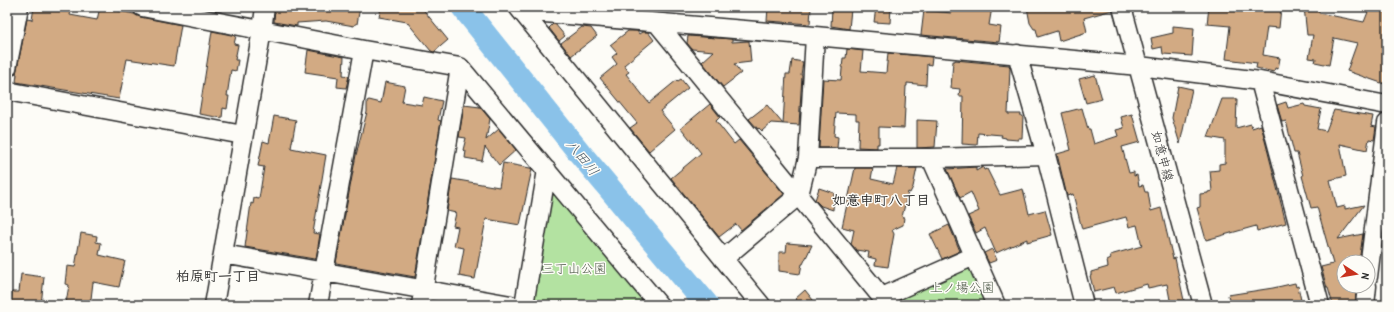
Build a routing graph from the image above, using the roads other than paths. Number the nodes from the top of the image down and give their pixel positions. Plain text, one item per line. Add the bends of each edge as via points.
1 (19, 7) edge
2 (142, 7) edge
3 (265, 7) edge
4 (1122, 7) edge
5 (519, 9) edge
6 (657, 23) junction
7 (262, 30) junction
8 (815, 36) junction
9 (364, 50) junction
10 (1017, 54) junction
11 (1139, 66) junction
12 (460, 67) junction
13 (7, 68) edge
14 (1260, 81) junction
15 (7, 91) edge
16 (1387, 105) edge
17 (1387, 123) edge
18 (244, 134) junction
19 (1046, 155) junction
20 (808, 158) junction
21 (931, 158) junction
22 (547, 170) junction
23 (799, 195) junction
24 (223, 254) junction
25 (1371, 254) edge
26 (974, 256) junction
27 (723, 258) junction
28 (324, 272) junction
29 (1366, 294) edge
30 (422, 297) edge
31 (885, 301) edge
32 (652, 303) edge
33 (214, 305) edge
34 (318, 305) edge
35 (511, 305) edge
36 (524, 305) edge
37 (761, 305) edge
38 (996, 305) edge
39 (1084, 305) edge
40 (1203, 305) edge
41 (1320, 305) edge
42 (1365, 305) edge

1 - 13 street
2 - 7 street
3 - 7 street
4 - 11 street, 如意申線
5 - 6 street
5 - 27 street
6 - 8 street
6 - 23 street
7 - 9 street
7 - 18 street
8 - 10 street
8 - 20 street
9 - 12 street
9 - 28 street
10 - 11 street
10 - 19 street
11 - 14 street
11 - 40 street, 如意申線
12 - 22 street
12 - 30 street
14 - 16 street
14 - 41 street
15 - 18 street
17 - 25 street
18 - 24 street
19 - 21 street
19 - 39 street
20 - 21 street
20 - 23 street
21 - 26 street
22 - 32 street
22 - 36 street
23 - 27 street
23 - 31 street
24 - 28 street
24 - 33 street
26 - 31 street
26 - 38 street
27 - 37 street
28 - 30 street
28 - 34 street
29 - 42 street
30 - 35 street

